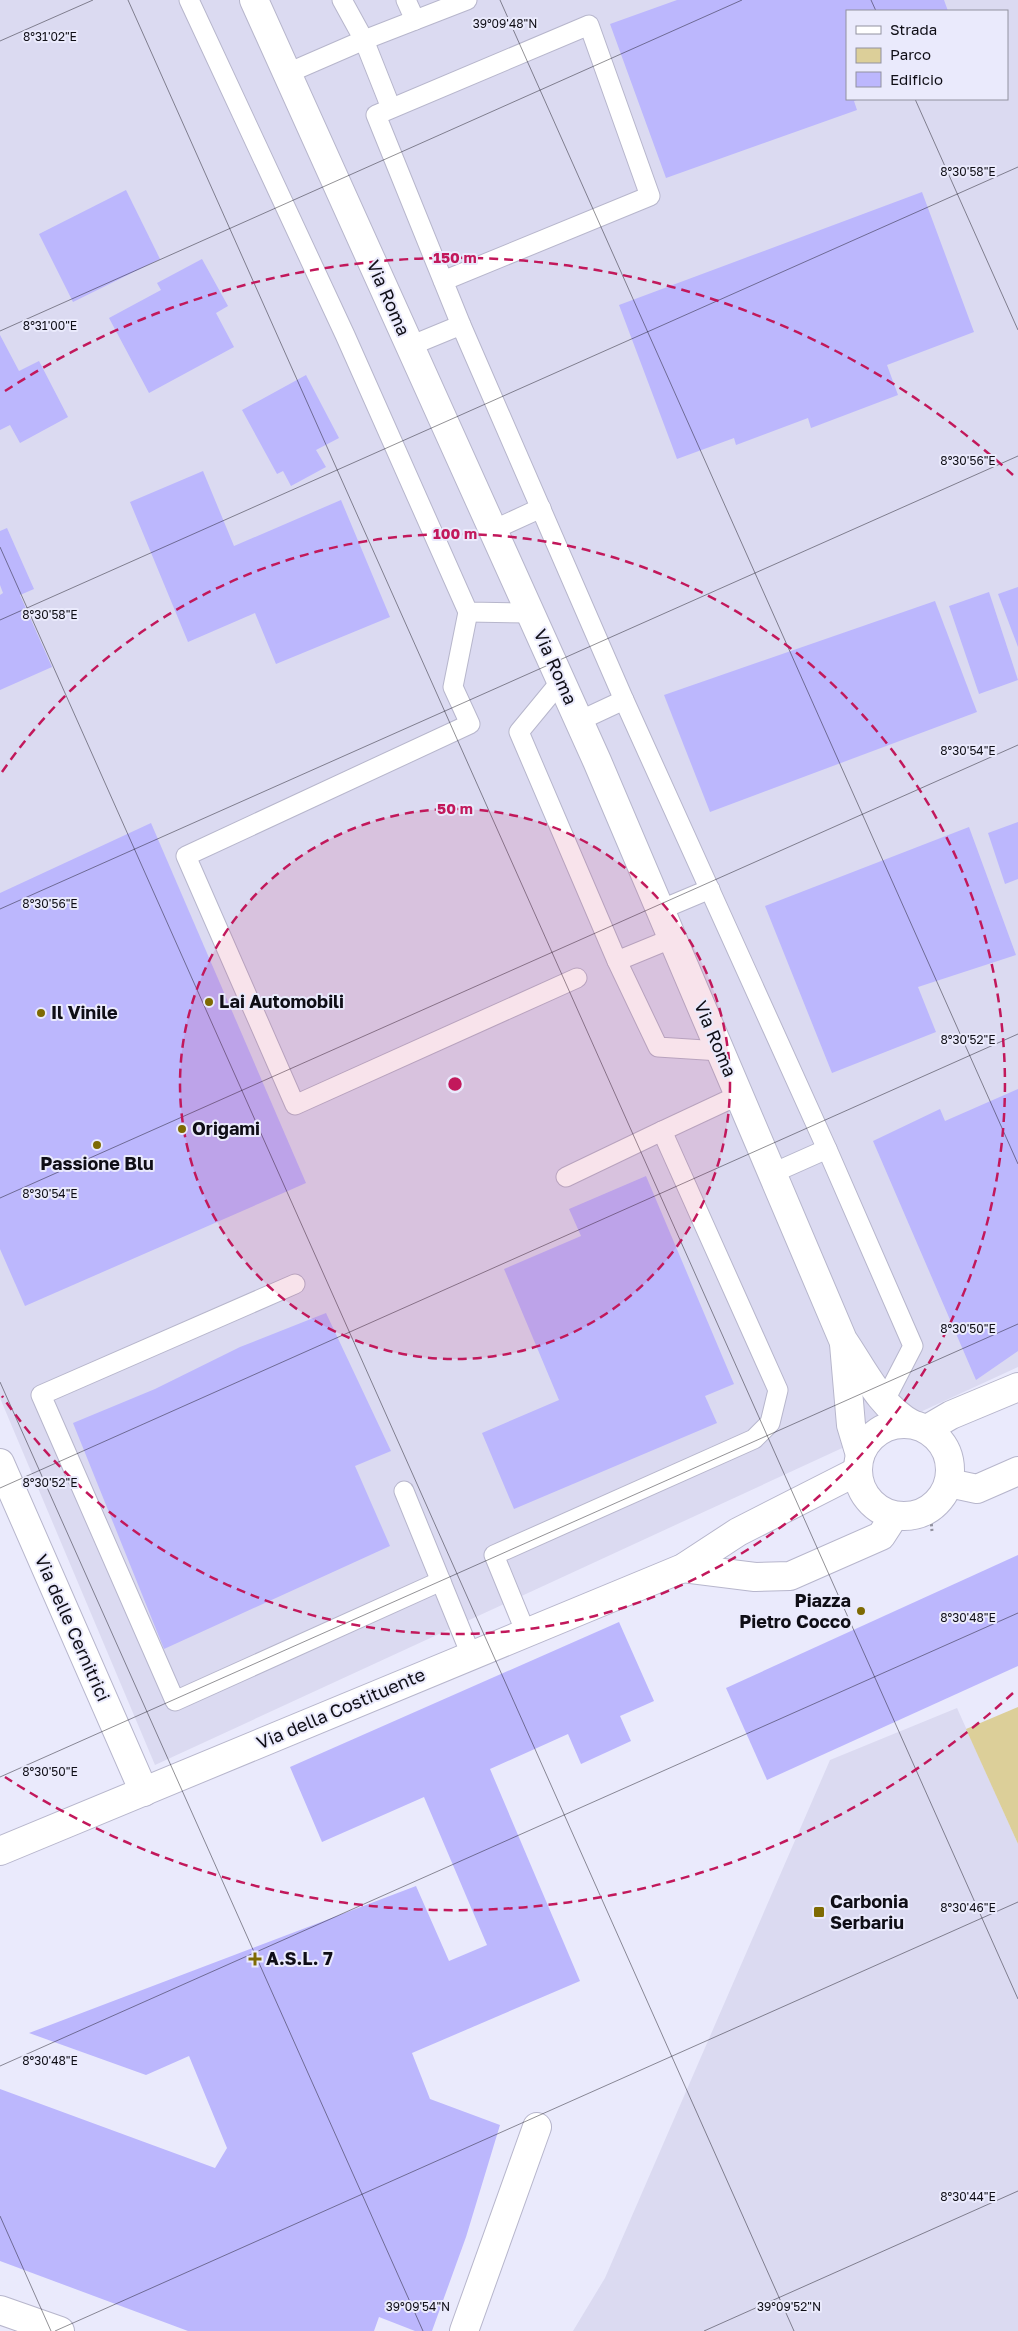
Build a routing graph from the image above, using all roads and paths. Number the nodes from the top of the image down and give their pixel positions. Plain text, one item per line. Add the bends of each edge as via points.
1 (189, 0) edge
2 (254, 0) edge
3 (342, 0) edge
4 (406, 0) edge
5 (466, 0) edge
6 (414, 20) junction
7 (364, 40) junction
8 (288, 73) junction
9 (391, 108) junction
10 (443, 281) junction
11 (461, 325) junction
12 (410, 346) junction
13 (541, 508) junction
14 (493, 530) junction
15 (468, 612) junction
16 (531, 613) junction
17 (561, 681) junction
18 (624, 700) junction
19 (579, 721) junction
20 (710, 889) junction
21 (660, 910) junction
22 (673, 938) junction
23 (617, 961) junction
24 (577, 978) dead end
25 (720, 1052) junction
26 (739, 1095) junction
27 (662, 1131) junction
28 (828, 1149) junction
29 (773, 1174) junction
30 (566, 1177) dead end
31 (295, 1284) dead end
32 (844, 1340) junction
33 (1018, 1387) edge
34 (884, 1402) junction
35 (919, 1427) junction
36 (0, 1463) edge
37 (859, 1463) junction
38 (1018, 1471) edge
39 (949, 1484) junction
40 (404, 1491) dead end
41 (894, 1516) junction
42 (683, 1568) junction
43 (441, 1581) junction
44 (526, 1633) junction
45 (472, 1655) junction
46 (144, 1792) junction
47 (0, 1851) edge
48 (537, 2128) dead end
49 (0, 2310) edge
50 (60, 2331) edge
51 (464, 2331) edge

1 - 15 lane
2 - 8 main road, Via Roma
3 - 7 lane
4 - 6 lane
5 - 6 lane
6 - 7 lane
7 - 8 lane
7 - 9 lane
8 - 12 main road, Via Roma
9 - 10 lane via 376,115
9 - 10 lane via 588,25 650,196
10 - 11 lane
11 - 12 lane
11 - 13 lane
12 - 14 main road, Via Roma
13 - 14 lane
13 - 18 lane
14 - 16 main road, Via Roma
15 - 16 lane
15 - 24 lane via 453,687 470,724 186,856 295,1105
16 - 17 main road, Via Roma
17 - 19 main road, Via Roma
17 - 23 lane via 519,732
18 - 19 lane
18 - 20 lane
19 - 21 main road, Via Roma
20 - 21 lane
20 - 28 lane
21 - 22 main road, Via Roma
22 - 23 lane
22 - 25 main road, Via Roma
23 - 25 lane via 658,1047
25 - 26 main road, Via Roma
26 - 27 lane
26 - 29 main road, Via Roma
27 - 30 lane
27 - 44 lane via 778,1390 770,1423 754,1440 494,1555
28 - 29 lane
28 - 34 lane via 913,1346
29 - 32 main road, Via Roma
31 - 43 lane via 41,1395 175,1701
32 - 34 main road, Via Roma
32 - 37 main road, Via Roma via 850,1425
33 - 35 main road
34 - 35 main road, Via Roma via 899,1417
35 - 37 main road via 896,1424 880,1430 868,1440
35 - 39 main road via 939,1439 947,1452 951,1468
36 - 46 main road, Via delle Cernitrici
37 - 41 main road via 860,1486 868,1500
37 - 42 main road, Via della Costituente via 738,1532
38 - 39 main road via 978,1489
39 - 41 main road via 931,1520
40 - 43 lane
41 - 42 main road via 880,1536 790,1576 755,1578
42 - 44 main road, Via della Costituente
43 - 45 lane
44 - 45 main road, Via della Costituente
45 - 46 main road, Via della Costituente
46 - 47 main road, Via della Costituente
48 - 51 main road
49 - 50 main road

